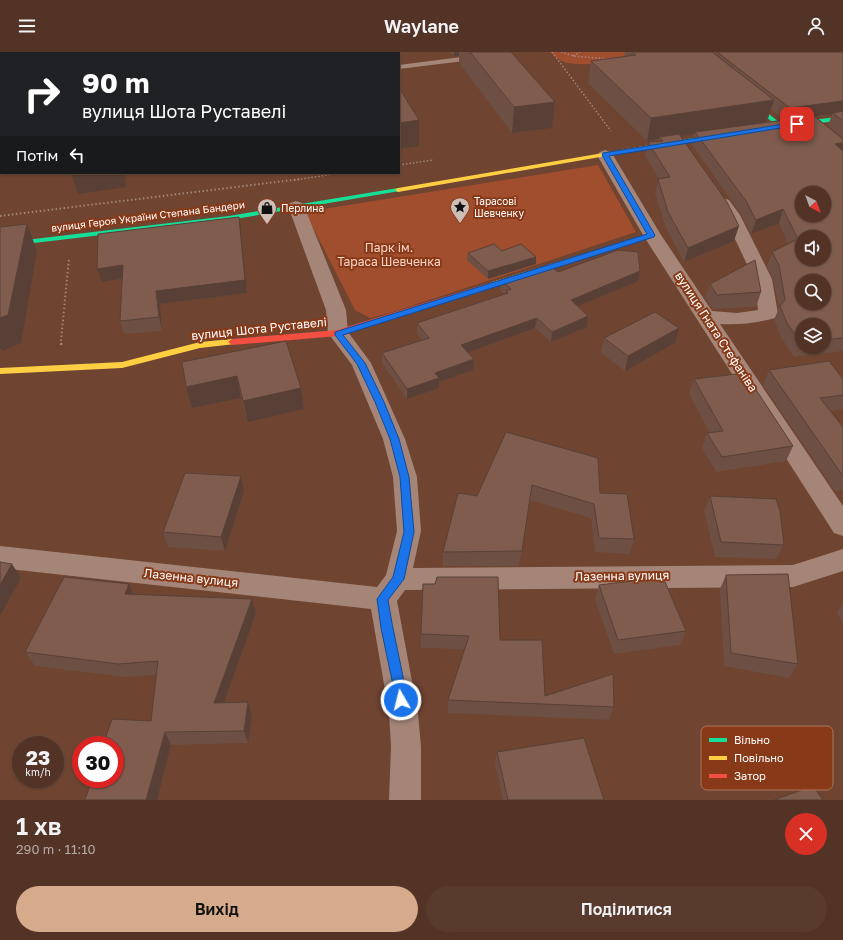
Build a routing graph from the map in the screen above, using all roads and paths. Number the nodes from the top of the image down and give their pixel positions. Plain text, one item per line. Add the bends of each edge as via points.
1 (552, 52) edge
2 (561, 52) edge
3 (580, 52) edge
4 (573, 56) junction
5 (469, 58) dead end
6 (610, 59) edge
7 (400, 67) edge
8 (738, 92) edge
9 (843, 118) edge
10 (812, 122) junction
11 (781, 126) junction
12 (766, 128) edge
13 (611, 131) dead end
14 (825, 132) edge
15 (735, 133) edge
16 (605, 155) junction
17 (334, 174) edge
18 (715, 191) edge
19 (296, 206) junction
20 (0, 216) edge
21 (652, 235) junction
22 (71, 237) junction
23 (0, 245) edge
24 (706, 317) junction
25 (338, 333) junction
26 (59, 369) junction
27 (0, 371) edge
28 (843, 526) edge
29 (0, 557) edge
30 (843, 560) edge
31 (398, 579) junction
32 (382, 599) junction
33 (405, 800) edge

1 - 13 path
2 - 4 path
3 - 4 path
4 - 6 path
5 - 7 lane
8 - 11 main road
9 - 10 main road
10 - 11 main road
10 - 14 street
11 - 12 main road
15 - 16 main road, вулиця Героя України Степана Бандери via 685,148
16 - 19 main road, вулиця Героя України Степана Бандери
16 - 21 street, вулиця Гната Стефаніва
17 - 20 path
18 - 24 street via 732,215 763,279 768,314 737,319
19 - 22 main road, вулиця Героя України Степана Бандери via 229,218
19 - 25 street via 336,310
21 - 24 street, вулиця Гната Стефаніва
21 - 25 main road, вулиця Шота Руставелі
22 - 23 main road, вулиця Героя України Степана Бандери
22 - 26 path
24 - 28 street, вулиця Гната Стефаніва
25 - 26 main road, вулиця Шота Руставелі via 200,345 122,365
25 - 31 street via 361,363 379,402 394,439 404,477 409,532
26 - 27 main road, вулиця Шота Руставелі
29 - 32 street, Лазенна вулиця
30 - 31 street, Лазенна вулиця via 793,576
31 - 32 street
32 - 33 street via 397,671 405,729

